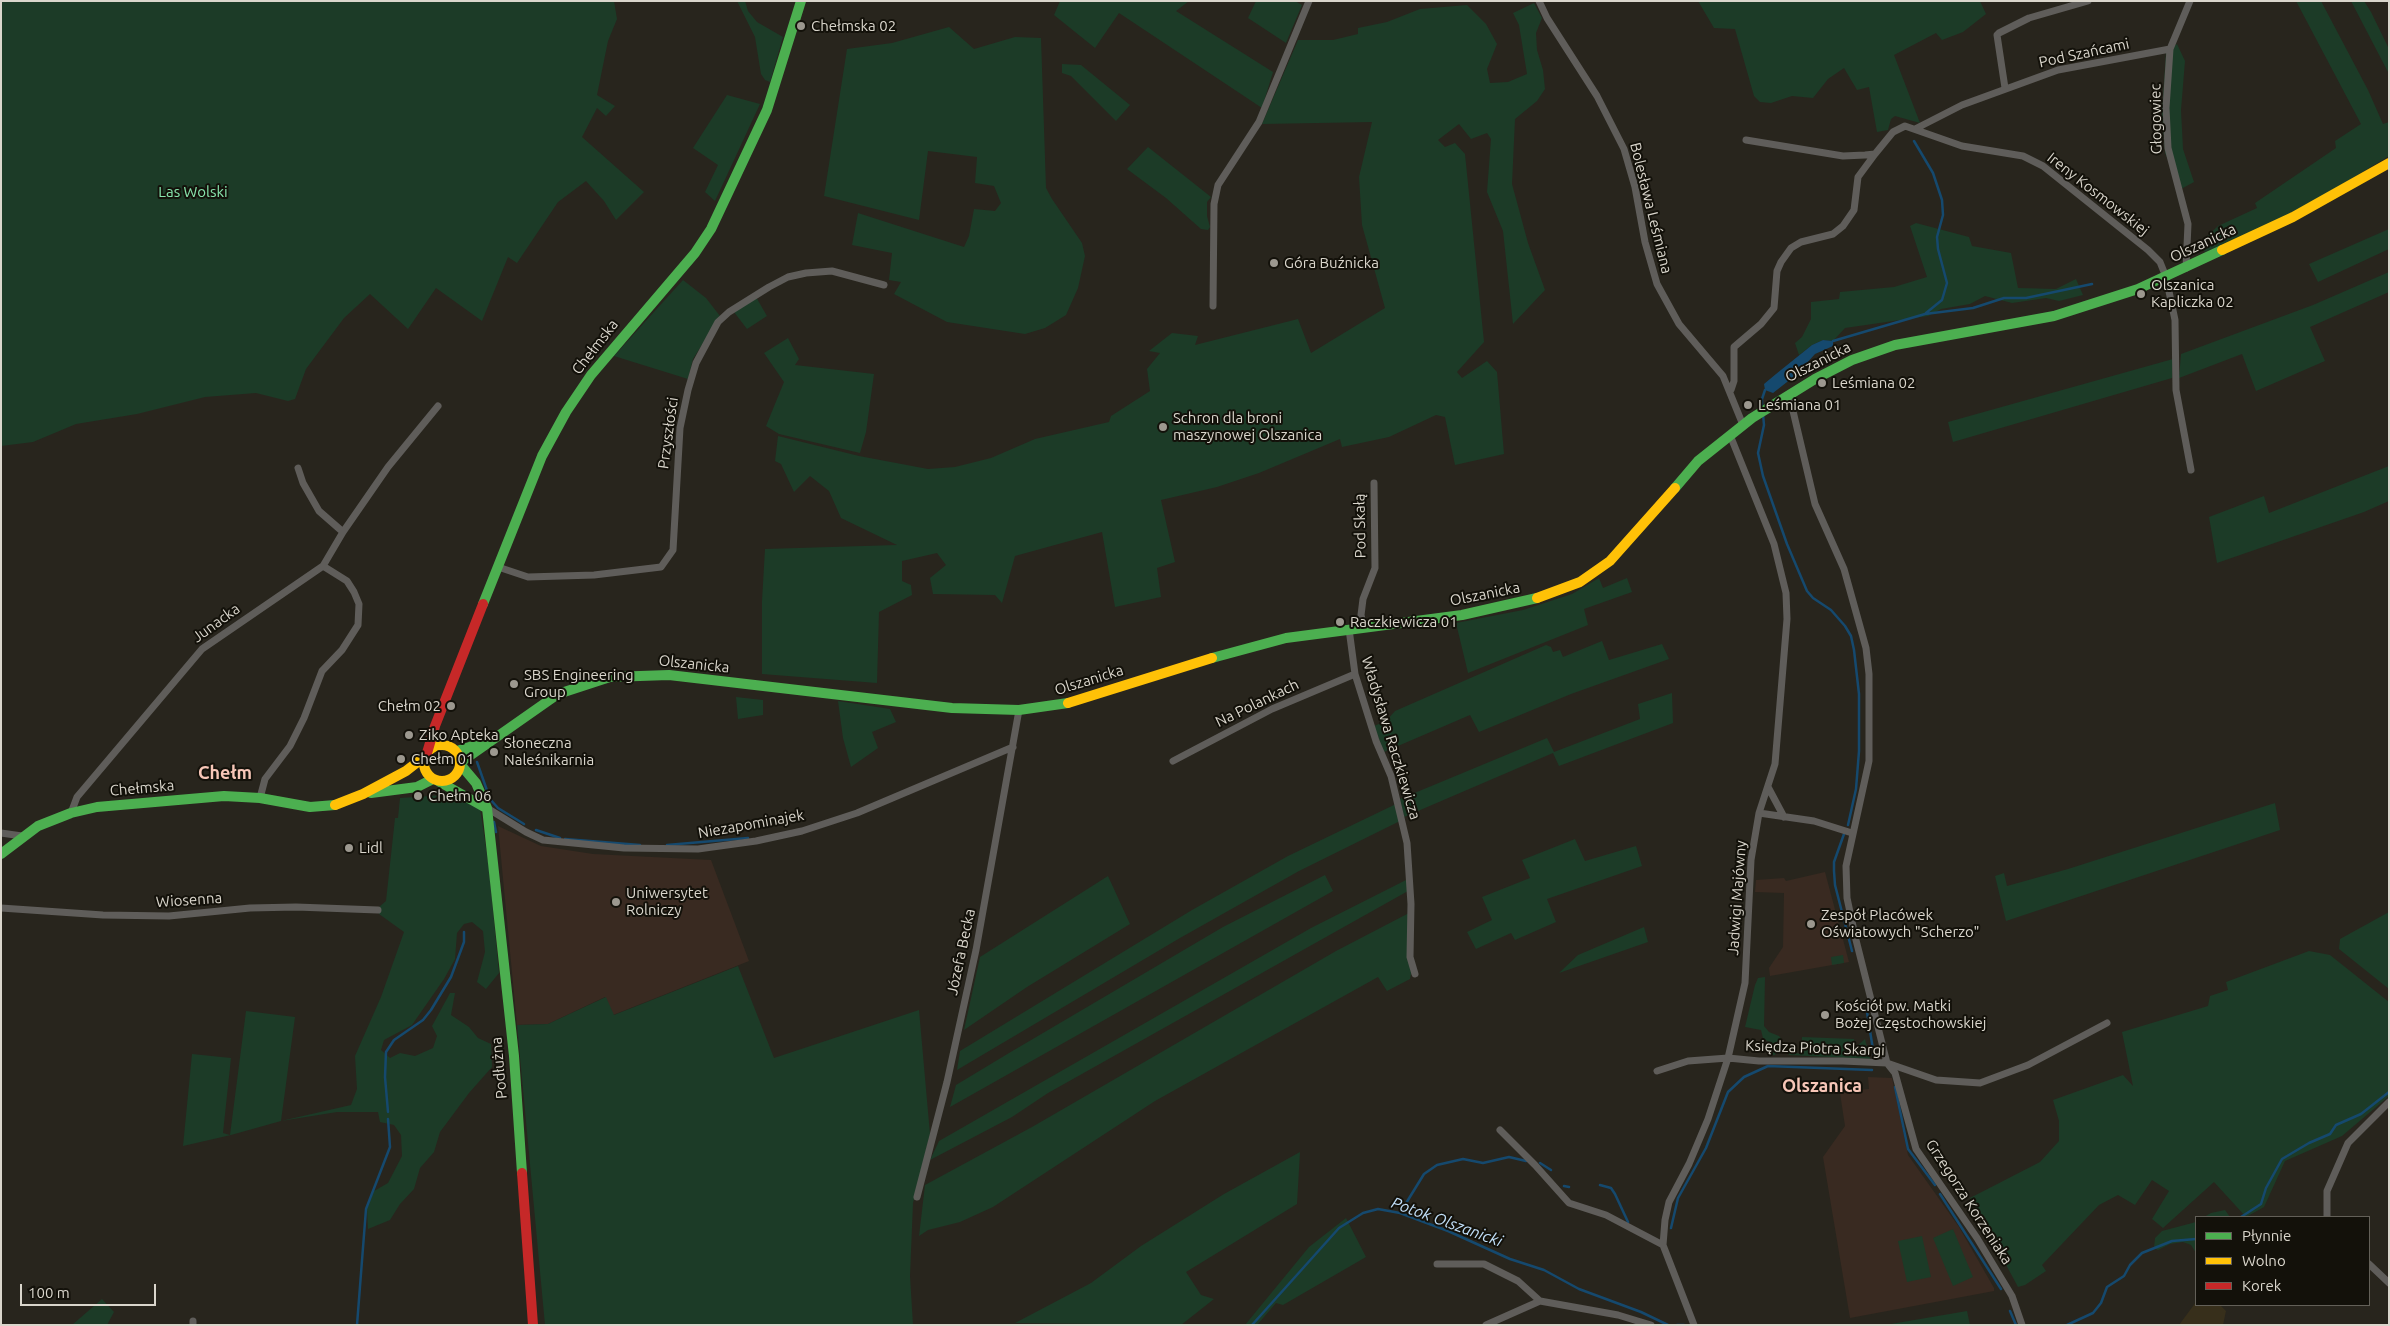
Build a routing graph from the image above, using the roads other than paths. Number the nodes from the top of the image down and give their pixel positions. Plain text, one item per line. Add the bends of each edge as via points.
1 (801, 1) edge
2 (1310, 1) edge
3 (1539, 1) edge
4 (2088, 1) edge
5 (2190, 1) edge
6 (2170, 49) junction
7 (2005, 88) junction
8 (1915, 129) junction
9 (1746, 140) dead end
10 (1875, 154) junction
11 (2389, 163) edge
12 (2186, 268) junction
13 (2166, 277) junction
14 (884, 284) dead end
15 (1213, 306) dead end
16 (1731, 390) junction
17 (1788, 394) junction
18 (438, 406) dead end
19 (1743, 425) junction
20 (1730, 435) junction
21 (298, 468) dead end
22 (2191, 470) dead end
23 (1374, 482) dead end
24 (343, 532) junction
25 (323, 566) junction
26 (498, 567) junction
27 (1364, 627) junction
28 (1349, 629) junction
29 (1355, 674) junction
30 (1019, 710) junction
31 (435, 726) junction
32 (492, 739) junction
33 (447, 746) junction
34 (1012, 747) junction
35 (457, 751) junction
36 (425, 755) junction
37 (1173, 761) dead end
38 (461, 763) junction
39 (435, 780) junction
40 (1768, 787) junction
41 (363, 794) junction
42 (260, 798) junction
43 (487, 808) junction
44 (71, 813) junction
45 (1759, 814) junction
46 (1784, 817) junction
47 (1, 833) edge
48 (1852, 833) junction
49 (22, 836) junction
50 (1, 854) edge
51 (1, 908) edge
52 (378, 910) dead end
53 (1415, 974) dead end
54 (2107, 1023) dead end
55 (1728, 1058) junction
56 (1887, 1063) junction
57 (1657, 1071) dead end
58 (2389, 1102) edge
59 (1500, 1130) dead end
60 (917, 1196) dead end
61 (2327, 1216) edge
62 (1663, 1245) junction
63 (1437, 1264) dead end
64 (2370, 1265) edge
65 (2389, 1284) edge
66 (1540, 1301) junction
67 (533, 1325) edge
68 (1486, 1325) edge
69 (1652, 1325) edge
70 (1694, 1325) edge
71 (2022, 1325) edge

1 - 26 street, Chełmska via 767,110 710,229 695,253 618,341 566,412 542,456
2 - 15 street via 1259,122 1218,185 1214,204
3 - 16 street, Bolesława Leśmiana via 1597,96 1624,149 1657,284 1679,324
4 - 7 street via 2029,18 1999,32
5 - 6 street, Głogowiec
6 - 7 street, Pod Szańcami via 2058,70
6 - 12 street, Głogowiec via 2166,108 2168,148 2188,224
7 - 8 street, Pod Szańcami
8 - 10 street, Ireny Kosmowskiej via 1904,126 1893,132
8 - 13 street, Ireny Kosmowskiej via 1962,146 2023,156 2043,166 2148,250 2160,262
9 - 10 street via 1843,156
10 - 16 street, Ireny Kosmowskiej via 1858,176 1854,210 1843,226 1833,234 1807,240 1791,248 1777,271 1774,308 1761,324 1736,343
11 - 12 street, Olszanicka via 2316,205
12 - 13 street, Olszanicka
13 - 17 street, Olszanicka via 2117,297 2054,316 1895,345 1852,360
13 - 22 street, Ireny Kosmowskiej via 2174,320 2176,390
14 - 26 street, Przyszłości via 832,271 788,277 718,322 700,355 688,390 680,428 673,550 661,567 594,575 528,577
16 - 19 street
17 - 19 street, Olszanicka
17 - 48 street, Grzegorza Korzeniaka via 1816,504 1844,570 1866,648 1869,761
18 - 24 street, Junacka via 394,460
19 - 20 street, Olszanicka
20 - 27 street, Olszanicka via 1685,474 1617,554 1580,582 1538,598 1492,610
20 - 40 street, Jadwigi Majówny via 1774,544 1786,593 1787,619 1775,764
21 - 24 street via 319,512
23 - 27 street, Pod Skałą via 1375,568 1362,599
24 - 25 street, Junacka
25 - 42 street via 347,582 354,592 359,604 358,625 342,650 322,671 304,718 290,746 265,779
25 - 44 street, Junacka via 202,649 77,798
26 - 31 street, Chełmska
27 - 28 street, Olszanicka
28 - 29 street, Władysława Raczkiewicza
28 - 30 street, Olszanicka via 1259,644 1066,704
29 - 37 street, Na Polankach via 1272,709
29 - 53 street, Władysława Raczkiewicza via 1376,741 1392,776 1407,843 1412,904 1410,957
30 - 32 street, Olszanicka via 961,709 669,675 631,675 591,682 558,694
30 - 34 street, Józefa Becka
31 - 33 street via 440,740
31 - 36 street, Chełmska
32 - 35 street, Olszanicka
32 - 38 street, Olszanicka
33 - 35 street
33 - 36 street via 438,745
34 - 43 street, Niezapominajek via 868,808 802,831 698,849 624,848 543,840
34 - 60 street, Józefa Becka via 976,950 947,1082
35 - 38 street
36 - 39 street via 424,771
36 - 41 street, Chełmska via 406,771
38 - 39 street via 453,776
38 - 43 street, Podłużna
39 - 41 street, Chełmska via 416,787
39 - 43 street
40 - 45 street, Jadwigi Majówny
40 - 46 street
41 - 42 street, Chełmska via 341,804 327,806 300,806
42 - 44 street, Chełmska via 224,796 97,807
43 - 67 street, Podłużna via 514,1065
44 - 49 street
45 - 46 street
45 - 55 street, Jadwigi Majówny via 1751,860 1745,983
46 - 48 street via 1814,821
47 - 49 street
48 - 56 street, Grzegorza Korzeniaka via 1846,866 1847,898
49 - 50 street
51 - 52 street, Wiosenna via 169,916 250,908
54 - 56 street, Księdza Piotra Skargi via 2028,1066 1980,1083 1936,1080
55 - 56 street, Księdza Piotra Skargi
55 - 57 street, Księdza Piotra Skargi via 1688,1061
55 - 62 street, Jadwigi Majówny via 1698,1144 1669,1202
56 - 71 street, Grzegorza Korzeniaka via 1896,1073 1916,1149 2012,1296
58 - 61 street via 2348,1143 2327,1191
59 - 62 street via 1569,1203 1606,1215
62 - 70 street, Jadwigi Majówny
63 - 66 street via 1484,1264 1518,1281
64 - 65 street
66 - 68 street
66 - 69 street via 1590,1309

